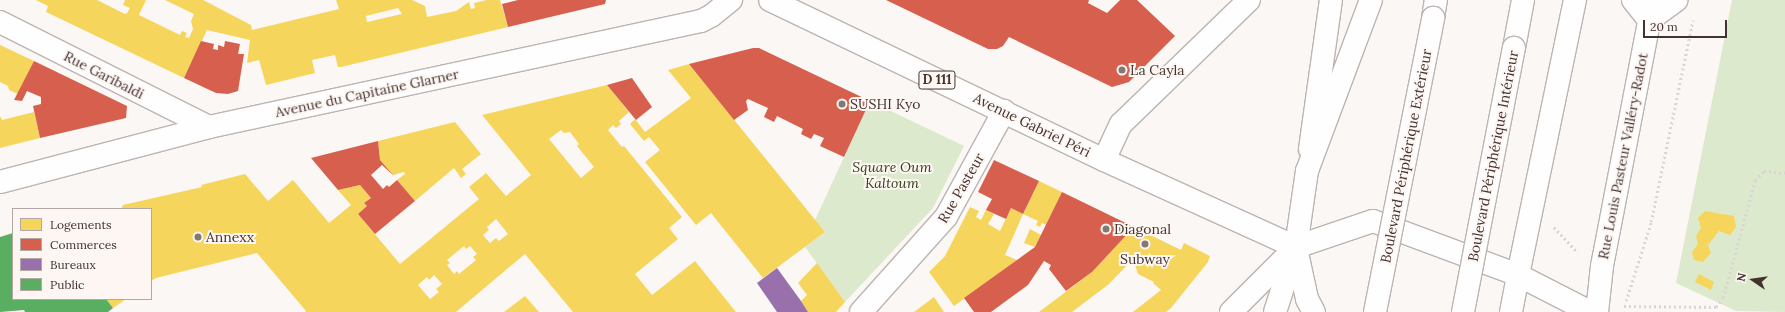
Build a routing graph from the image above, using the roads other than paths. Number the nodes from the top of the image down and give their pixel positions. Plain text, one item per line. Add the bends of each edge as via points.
1 (731, 0) edge
2 (770, 0) edge
3 (1249, 0) edge
4 (1331, 0) edge
5 (1371, 0) edge
6 (1436, 0) edge
7 (1523, 0) edge
8 (1575, 0) edge
9 (1633, 0) edge
10 (1677, 0) edge
11 (1651, 10) edge
12 (0, 22) edge
13 (1004, 111) junction
14 (209, 127) junction
15 (1104, 160) junction
16 (1307, 172) junction
17 (0, 182) edge
18 (1296, 247) junction
19 (1518, 275) junction
20 (862, 312) edge
21 (1231, 312) edge
22 (1275, 312) edge
23 (1314, 312) edge
24 (1375, 312) edge
25 (1462, 312) edge
26 (1511, 312) edge
27 (1590, 312) edge
28 (1597, 312) edge

1 - 14 main road, Avenue du Capitaine Glarner via 701,21
2 - 13 main road, Avenue Gabriel Péri / D 111
3 - 15 main road via 1121,124
4 - 16 main road
5 - 16 main road
6 - 24 main road, Boulevard Périphérique Extérieur, bridge
7 - 25 main road, Boulevard Périphérique Intérieur, bridge
8 - 19 main road
9 - 11 main road
10 - 11 main road
11 - 28 main road, Rue Louis Pasteur Valléry-Radot via 1602,266
12 - 14 main road, Rue Garibaldi
13 - 15 main road, Avenue Gabriel Péri / D 111
13 - 20 main road, Rue Pasteur via 946,218
14 - 17 main road, Avenue du Capitaine Glarner
15 - 18 main road, Avenue Gabriel Péri / D 111
16 - 18 main road
18 - 19 main road via 1373,221
18 - 21 main road
18 - 22 main road
18 - 23 main road via 1307,300
19 - 26 main road
19 - 27 main road

